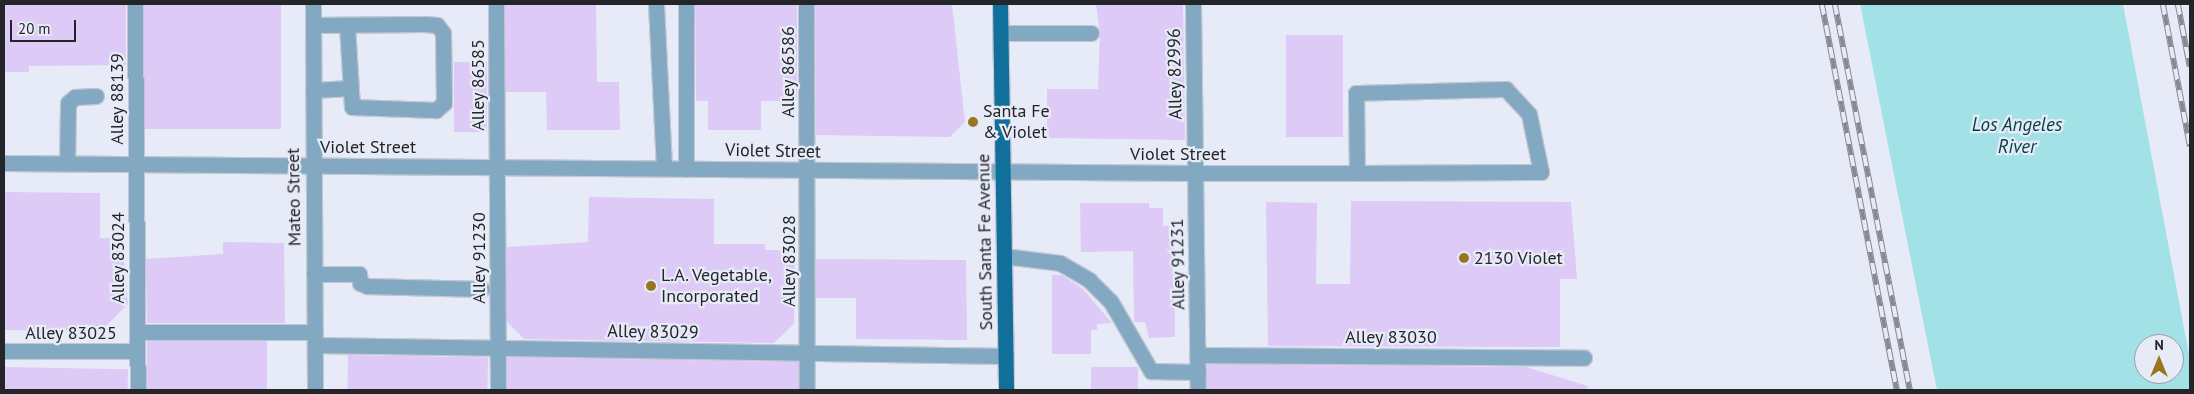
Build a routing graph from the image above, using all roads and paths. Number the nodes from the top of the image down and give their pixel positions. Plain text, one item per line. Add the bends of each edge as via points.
1 (135, 4) edge
2 (313, 4) edge
3 (496, 4) edge
4 (656, 4) edge
5 (686, 4) edge
6 (806, 4) edge
7 (1000, 4) edge
8 (1193, 4) edge
9 (347, 25) junction
10 (313, 26) junction
11 (1000, 33) junction
12 (1090, 33) dead end
13 (348, 88) junction
14 (313, 90) junction
15 (96, 96) dead end
16 (4, 163) edge
17 (67, 163) junction
18 (136, 164) junction
19 (312, 165) junction
20 (497, 167) junction
21 (664, 168) junction
22 (686, 169) junction
23 (808, 170) junction
24 (1002, 171) junction
25 (1195, 173) junction
26 (1357, 174) junction
27 (1004, 256) junction
28 (314, 274) junction
29 (482, 289) dead end
30 (137, 332) junction
31 (315, 339) junction
32 (498, 348) junction
33 (4, 351) edge
34 (137, 351) junction
35 (807, 353) junction
36 (1198, 355) junction
37 (1006, 356) junction
38 (1584, 358) dead end
39 (1198, 372) junction
40 (138, 390) edge
41 (315, 390) edge
42 (498, 390) edge
43 (807, 390) edge
44 (1006, 390) edge
45 (1198, 390) edge

1 - 18 street, Alley 88139
2 - 10 street, Mateo Street
3 - 20 street, Alley 86585
4 - 21 street
5 - 22 street
6 - 23 street, Alley 86586
7 - 11 main road, South Santa Fe Avenue
8 - 25 street, Alley 82996
9 - 10 street
9 - 13 street
9 - 13 street via 437,26 443,33 446,94 436,110 358,108 352,107
10 - 14 street, Mateo Street
11 - 12 street
11 - 24 main road, South Santa Fe Avenue
13 - 14 street
14 - 19 street, Mateo Street
15 - 17 street via 75,98 68,103
16 - 17 street, Violet Street
17 - 18 street, Violet Street
18 - 19 street, Violet Street
18 - 30 street, Alley 83024
19 - 20 street, Violet Street
19 - 28 street, Mateo Street
20 - 21 street, Violet Street
20 - 32 street, Alley 91230
21 - 22 street, Violet Street
22 - 23 street, Violet Street
23 - 24 street, Violet Street
23 - 35 street, Alley 83028
24 - 25 street, Violet Street
24 - 27 main road, South Santa Fe Avenue
25 - 26 street, Violet Street
25 - 36 street, Alley 91231
26 - 26 street, Violet Street via 1541,172 1529,114 1506,89 1356,93
27 - 37 main road, South Santa Fe Avenue
27 - 39 street via 1060,263 1089,280 1111,302 1151,371
28 - 29 street via 359,274 360,284 366,286
28 - 31 street, Mateo Street
30 - 31 street, Alley 83029
30 - 34 street, Alley 83024
31 - 32 street, Alley 83029
31 - 41 street, Mateo Street
32 - 35 street, Alley 83029
32 - 42 street, Alley 91230
33 - 34 street, Alley 83025
34 - 40 street, Alley 83024
35 - 37 street, Alley 83029
35 - 43 street, Alley 83028
36 - 38 street, Alley 83030
36 - 39 street, Alley 91231
37 - 44 main road, South Santa Fe Avenue
39 - 45 street, Alley 91231

